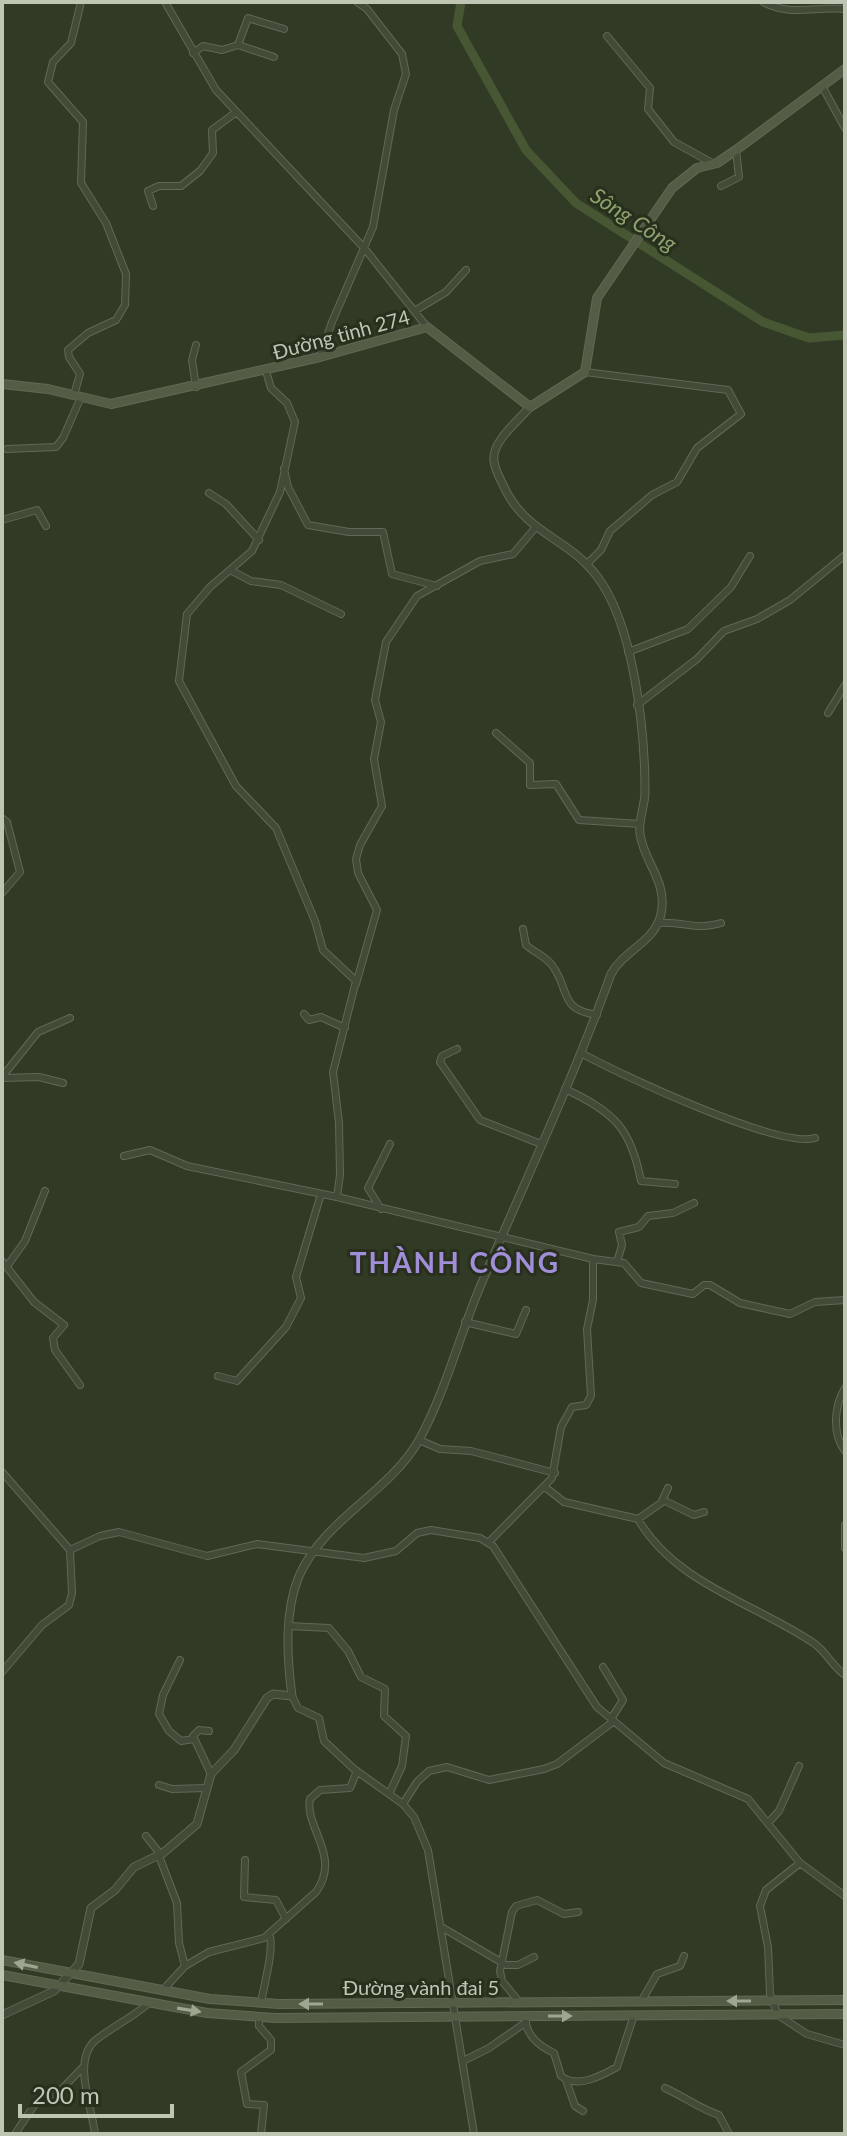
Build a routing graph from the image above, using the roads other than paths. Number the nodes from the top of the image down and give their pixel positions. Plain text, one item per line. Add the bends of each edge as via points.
1 (165, 2) edge
2 (357, 2) edge
3 (763, 2) edge
4 (80, 3) edge
5 (845, 9) edge
6 (284, 29) dead end
7 (607, 36) dead end
8 (238, 45) junction
9 (193, 53) junction
10 (274, 57) dead end
11 (845, 69) edge
12 (822, 86) junction
13 (235, 113) junction
14 (845, 128) edge
15 (736, 150) junction
16 (714, 164) junction
17 (721, 186) dead end
18 (153, 206) dead end
19 (365, 249) junction
20 (466, 270) dead end
21 (416, 310) junction
22 (427, 327) junction
23 (196, 345) dead end
24 (320, 357) junction
25 (266, 371) junction
26 (585, 372) junction
27 (2, 384) edge
28 (196, 387) junction
29 (78, 396) junction
30 (530, 407) junction
31 (7, 449) dead end
32 (283, 469) junction
33 (209, 493) dead end
34 (2, 520) edge
35 (46, 526) dead end
36 (535, 528) junction
37 (259, 540) junction
38 (845, 555) edge
39 (750, 556) dead end
40 (587, 564) junction
41 (230, 570) junction
42 (437, 586) junction
43 (341, 614) dead end
44 (628, 652) junction
45 (845, 685) edge
46 (637, 705) junction
47 (828, 713) dead end
48 (496, 733) dead end
49 (2, 818) edge
50 (640, 824) junction
51 (2, 893) edge
52 (658, 923) junction
53 (721, 923) dead end
54 (523, 929) dead end
55 (356, 984) junction
56 (304, 1014) dead end
57 (597, 1015) junction
58 (70, 1018) dead end
59 (345, 1028) junction
60 (457, 1049) dead end
61 (581, 1053) junction
62 (2, 1060) edge
63 (8, 1069) junction
64 (2, 1077) edge
65 (63, 1083) dead end
66 (565, 1089) junction
67 (815, 1138) dead end
68 (390, 1144) dead end
69 (541, 1144) junction
70 (124, 1156) dead end
71 (675, 1184) dead end
72 (45, 1191) dead end
73 (321, 1194) junction
74 (337, 1197) junction
75 (694, 1203) dead end
76 (381, 1209) junction
77 (501, 1238) junction
78 (593, 1259) junction
79 (617, 1262) junction
80 (5, 1263) edge
81 (845, 1300) edge
82 (526, 1310) dead end
83 (465, 1322) junction
84 (218, 1376) dead end
85 (80, 1385) dead end
86 (845, 1388) edge
87 (419, 1440) junction
88 (845, 1451) edge
89 (2, 1472) edge
90 (555, 1473) junction
91 (545, 1487) junction
92 (668, 1488) dead end
93 (663, 1500) junction
94 (704, 1512) dead end
95 (638, 1519) junction
96 (845, 1525) edge
97 (489, 1542) junction
98 (845, 1548) edge
99 (70, 1550) junction
100 (314, 1551) junction
101 (289, 1626) junction
102 (180, 1660) dead end
103 (603, 1667) dead end
104 (2, 1672) edge
105 (845, 1675) edge
106 (292, 1696) junction
107 (613, 1720) junction
108 (209, 1731) dead end
109 (194, 1739) junction
110 (799, 1766) dead end
111 (357, 1771) junction
112 (211, 1774) junction
113 (159, 1785) dead end
114 (207, 1788) junction
115 (390, 1792) junction
116 (403, 1804) junction
117 (768, 1823) junction
118 (146, 1836) dead end
119 (160, 1855) junction
120 (245, 1860) dead end
121 (800, 1863) junction
122 (845, 1896) edge
123 (578, 1912) dead end
124 (286, 1919) junction
125 (443, 1928) junction
126 (269, 1934) junction
127 (684, 1956) dead end
128 (534, 1957) dead end
129 (2, 1960) edge
130 (501, 1962) junction
131 (185, 1966) junction
132 (69, 1974) junction
133 (2, 1975) edge
134 (58, 1987) junction
135 (162, 1991) junction
136 (845, 2000) edge
137 (772, 2001) junction
138 (641, 2002) junction
139 (149, 2003) junction
140 (261, 2003) junction
141 (455, 2003) junction
142 (520, 2003) junction
143 (777, 2014) junction
144 (845, 2014) edge
145 (2, 2015) edge
146 (634, 2015) junction
147 (259, 2017) junction
148 (457, 2017) junction
149 (525, 2020) junction
150 (845, 2045) edge
151 (463, 2061) junction
152 (84, 2066) junction
153 (566, 2080) junction
154 (665, 2088) dead end
155 (583, 2111) dead end
156 (15, 2134) edge
157 (95, 2134) edge
158 (261, 2134) edge
159 (474, 2134) edge
160 (729, 2134) edge

1 - 9 street
2 - 19 street via 402,54 406,74 394,110 381,200
3 - 5 street via 794,12
4 - 29 street via 71,43 53,62 48,82 83,122 81,183 124,266 127,295 116,320 68,350 80,374
6 - 8 street via 248,18
7 - 16 street via 650,88 648,109 674,142
8 - 9 street via 222,50 203,46
8 - 10 street
9 - 13 street
11 - 12 main road
12 - 14 street
12 - 15 main road
13 - 18 street via 212,130 213,153 200,171 181,186 148,191
13 - 19 street
15 - 16 main road
15 - 17 street via 739,177
16 - 26 main road via 682,177 621,262 593,309
19 - 21 street
19 - 24 street
20 - 21 street via 451,288
21 - 22 street
22 - 24 main road, Đường tỉnh 274
22 - 30 main road, Đường tỉnh 274
23 - 28 street
24 - 25 main road, Đường tỉnh 274
25 - 28 main road, Đường tỉnh 274
25 - 32 street via 271,388 287,403 295,422
26 - 30 main road
26 - 40 street via 728,390 741,414 697,448 677,482 652,495 610,531
27 - 29 main road, Đường tỉnh 274
28 - 29 main road, Đường tỉnh 274 via 111,404
29 - 31 street via 56,447
30 - 36 street via 497,445 493,461 514,507
32 - 37 street via 280,492
32 - 42 street via 308,525 383,532 392,574
33 - 37 street
34 - 35 street via 37,510
36 - 40 street
36 - 42 street via 513,554 480,561
37 - 41 street
38 - 46 street via 790,600 724,631 701,656
39 - 44 street via 737,580 688,629
40 - 44 street via 611,597
41 - 43 street via 251,581 281,585
41 - 55 street via 184,618 179,681 236,786 276,828 323,950
42 - 55 street via 414,599 386,642 375,700 381,722 374,759 382,806 356,859 377,910
44 - 46 street
45 - 47 street
46 - 50 street via 645,791
48 - 50 street via 530,763 530,785 556,784 579,820
49 - 51 street via 20,872
50 - 52 street via 641,840 661,885
52 - 53 street via 685,922 701,929
52 - 57 street via 615,967
54 - 57 street via 526,945 554,969 571,1006
55 - 59 street
56 - 59 street via 309,1020 321,1017
57 - 61 street
58 - 63 street via 38,1032
59 - 74 street via 333,1078 339,1123
60 - 69 street via 440,1062 480,1120
61 - 66 street
61 - 67 street via 679,1100 779,1135
62 - 63 street
63 - 64 street
64 - 65 street
66 - 69 street
66 - 71 street via 624,1128 639,1160 641,1181
68 - 76 street via 368,1188
69 - 77 street
70 - 73 street via 144,1149 187,1166
72 - 80 street via 25,1241
73 - 74 street
73 - 84 street via 296,1277 301,1298 286,1327 237,1381
74 - 76 street
75 - 79 street via 648,1216 639,1227 619,1232
76 - 77 street
77 - 78 street
77 - 83 street
78 - 79 street
78 - 90 street via 587,1329 591,1396 586,1405 572,1407 564,1421
79 - 81 street via 627,1264 639,1281 663,1290 693,1294 710,1285 740,1303 785,1314 813,1303
80 - 85 street via 34,1302 64,1325 53,1338 54,1347
82 - 83 street via 516,1334
83 - 87 street
86 - 88 street via 836,1404 835,1435
87 - 90 street
87 - 100 street
89 - 99 street
90 - 91 street
91 - 95 street via 564,1502
91 - 97 street
92 - 93 street
93 - 94 street via 694,1515
93 - 95 street
95 - 105 street via 675,1561 815,1644
96 - 98 street
97 - 100 street via 431,1530 417,1533 390,1553 352,1558
97 - 107 street via 594,1702
99 - 100 street via 119,1532 207,1556 257,1544
99 - 104 street via 69,1605 42,1625
100 - 101 street via 299,1577
101 - 106 street
101 - 115 street via 329,1628 361,1677 385,1689 384,1716 406,1736 402,1766
102 - 109 street via 159,1714 181,1741
103 - 107 street via 623,1700
106 - 111 street via 298,1708 319,1718 324,1741
106 - 112 street via 267,1698 234,1750
107 - 116 street via 551,1767 489,1780 447,1767 429,1771
107 - 117 street via 670,1766 748,1799
108 - 109 street via 199,1730
109 - 112 street
110 - 117 street
111 - 115 street
111 - 124 street via 350,1788 320,1790 310,1799 324,1848 322,1883
112 - 114 street
113 - 114 street
114 - 119 street via 197,1824
115 - 116 street
116 - 125 street via 428,1850
117 - 121 street
118 - 119 street
119 - 131 street via 177,1903
119 - 132 street via 134,1867 91,1908 82,1959
120 - 124 street via 244,1897 276,1900
121 - 122 street
121 - 137 street via 766,1890 760,1906
123 - 130 street via 564,1914 537,1900 516,1906
124 - 126 street
125 - 130 street
125 - 141 street
126 - 131 street via 215,1949
126 - 140 street via 274,1947
127 - 138 street via 680,1966 657,1974
128 - 130 street via 518,1965
132 -> 129 main road, Đường vành đai 5
130 - 142 street via 502,1981
131 - 135 street
132 - 134 street
132 - 135 main road, Đường vành đai 5
133 - 134 main road, Đường vành đai 5
134 - 139 main road, Đường vành đai 5
134 - 145 street
135 - 140 main road, Đường vành đai 5
136 - 137 main road, Đường vành đai 5
137 -> 138 main road, Đường vành đai 5
137 - 143 street
138 - 142 main road, Đường vành đai 5
139 -> 147 main road, Đường vành đai 5
139 - 152 street via 90,2045
141 -> 140 main road, Đường vành đai 5
141 - 142 main road, Đường vành đai 5
141 - 148 street
143 - 144 main road, Đường vành đai 5
143 - 146 main road, Đường vành đai 5
143 - 150 street via 807,2034
149 -> 146 main road, Đường vành đai 5
146 - 153 street via 617,2067 596,2079
147 - 148 main road, Đường vành đai 5
147 - 158 street via 271,2050 241,2072 247,2104 264,2105
148 - 149 main road, Đường vành đai 5
148 - 151 street
149 - 151 street
149 - 153 street via 540,2047 554,2053
151 - 159 street
152 - 156 street via 58,2093 39,2098
152 - 157 street
153 - 155 street via 575,2106
154 - 160 street via 703,2112 719,2115

